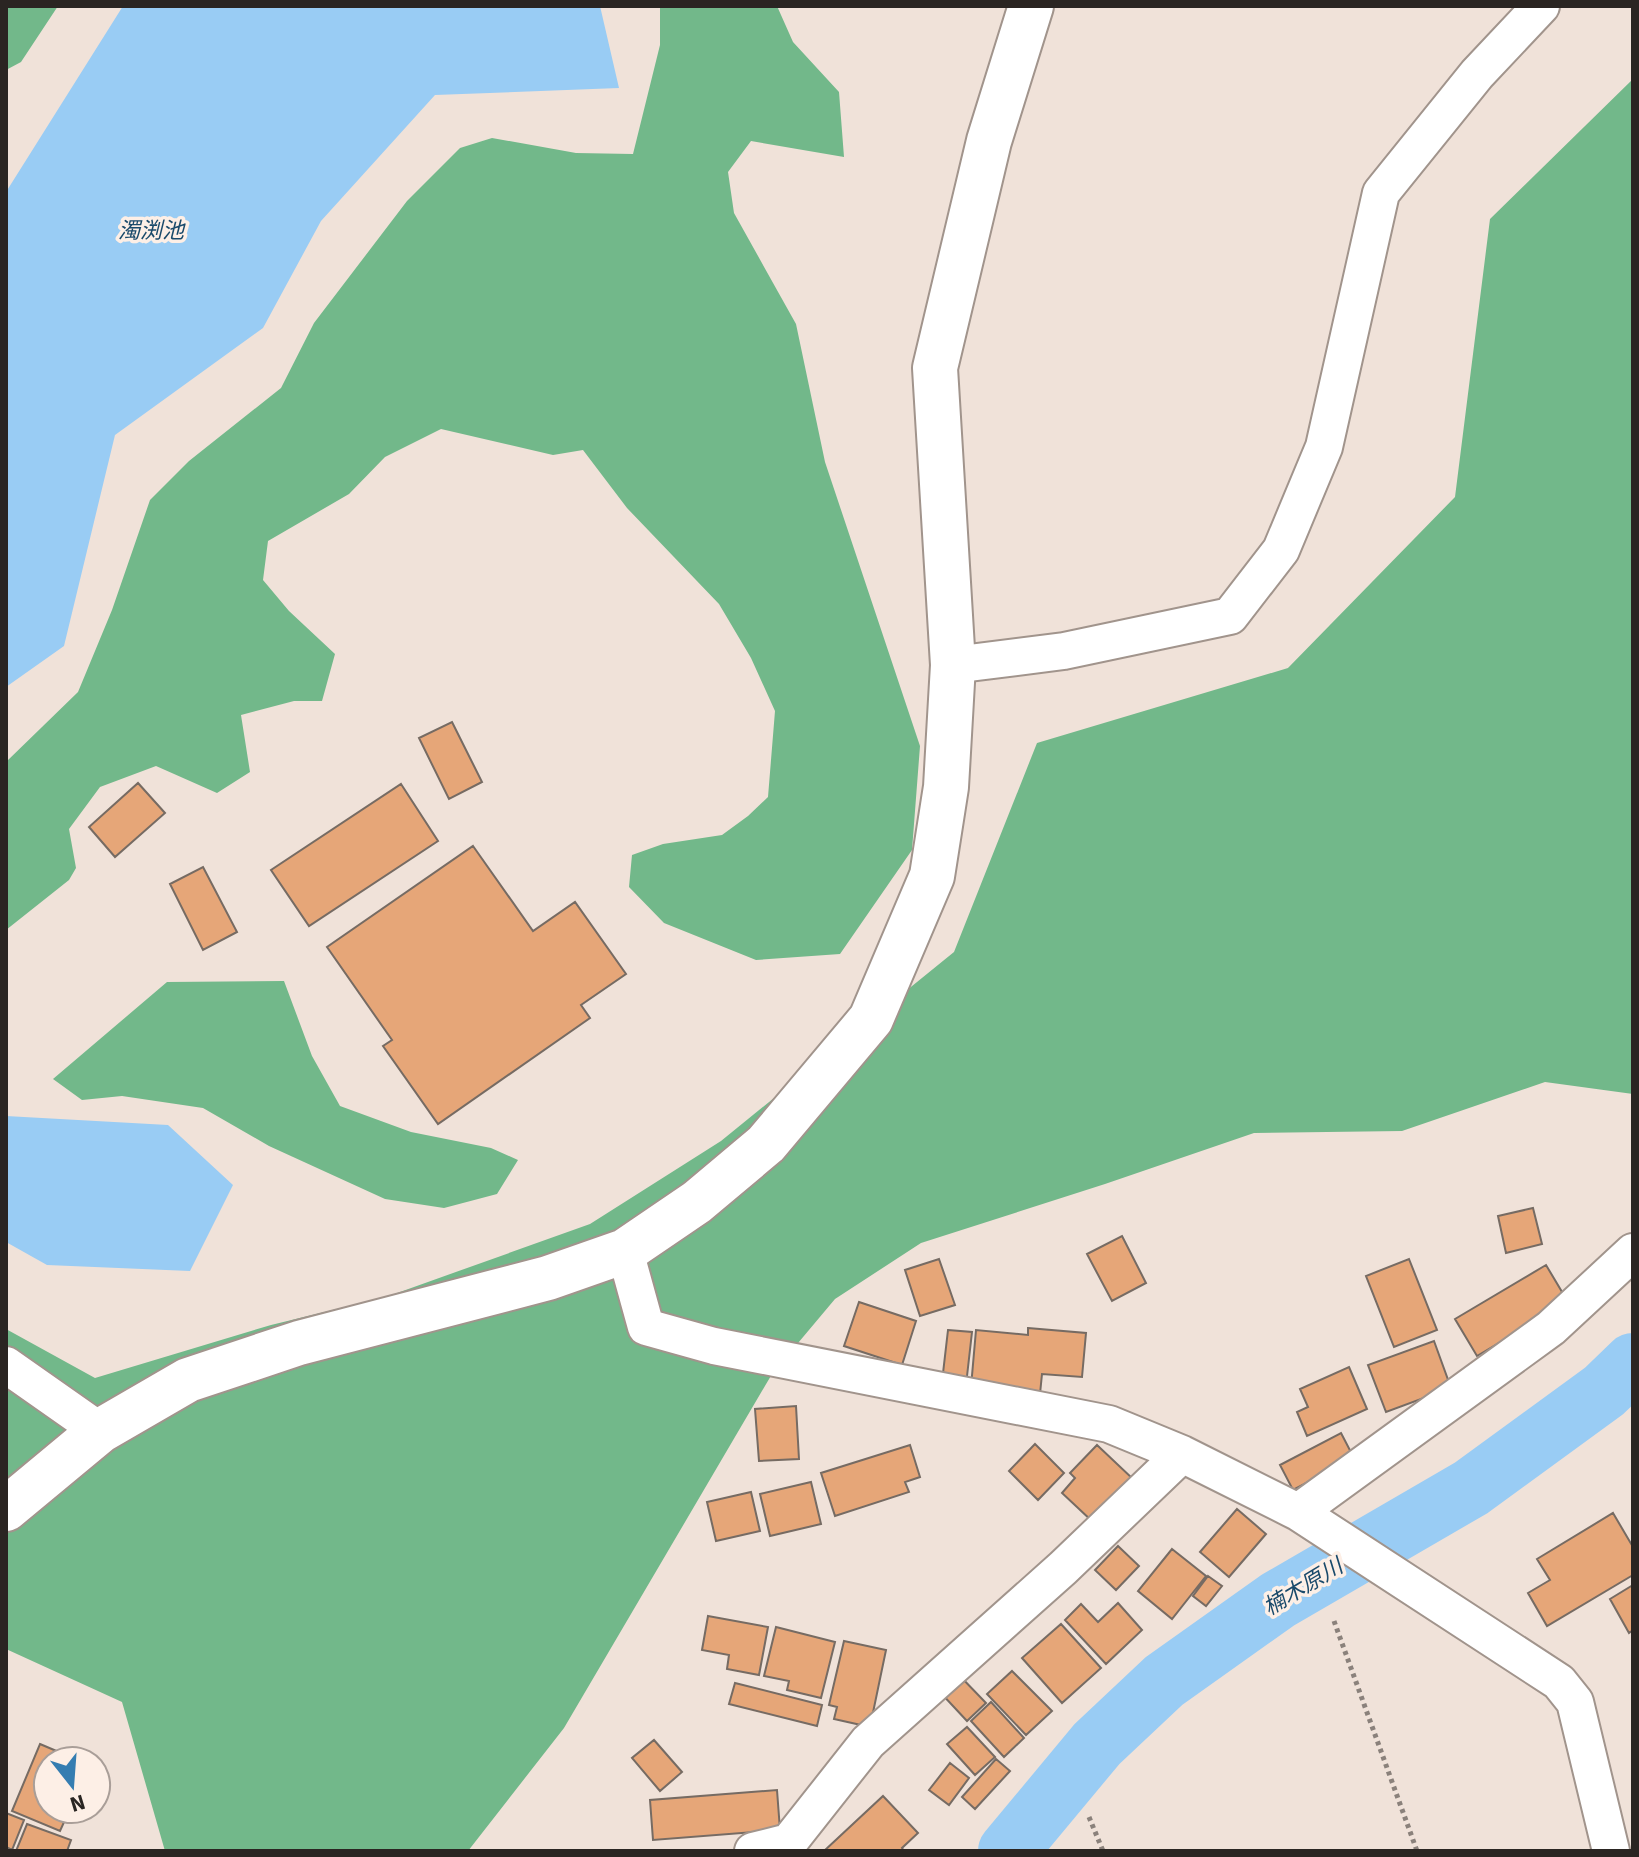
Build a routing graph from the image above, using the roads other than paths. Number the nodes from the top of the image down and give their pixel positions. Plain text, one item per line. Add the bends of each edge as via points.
1 (1031, 6) edge
2 (1541, 6) edge
3 (953, 665) junction
4 (625, 1251) junction
5 (1633, 1252) edge
6 (6, 1365) edge
7 (100, 1431) junction
8 (1182, 1454) junction
9 (6, 1509) edge
10 (1309, 1519) junction
11 (753, 1851) edge
12 (1611, 1851) edge

1 - 3 street via 989,141 935,368
2 - 3 street via 1477,74 1381,193 1324,447 1281,550 1230,616 1064,651
3 - 4 street via 946,787 932,876 871,1019 766,1144 697,1202
4 - 7 street via 548,1278 299,1343 188,1380
4 - 8 street via 646,1327 714,1346 1109,1424
5 - 10 street via 1551,1328
6 - 7 street
7 - 9 street
8 - 10 street
8 - 11 street via 868,1742 789,1842
10 - 12 street via 1559,1682 1575,1702

